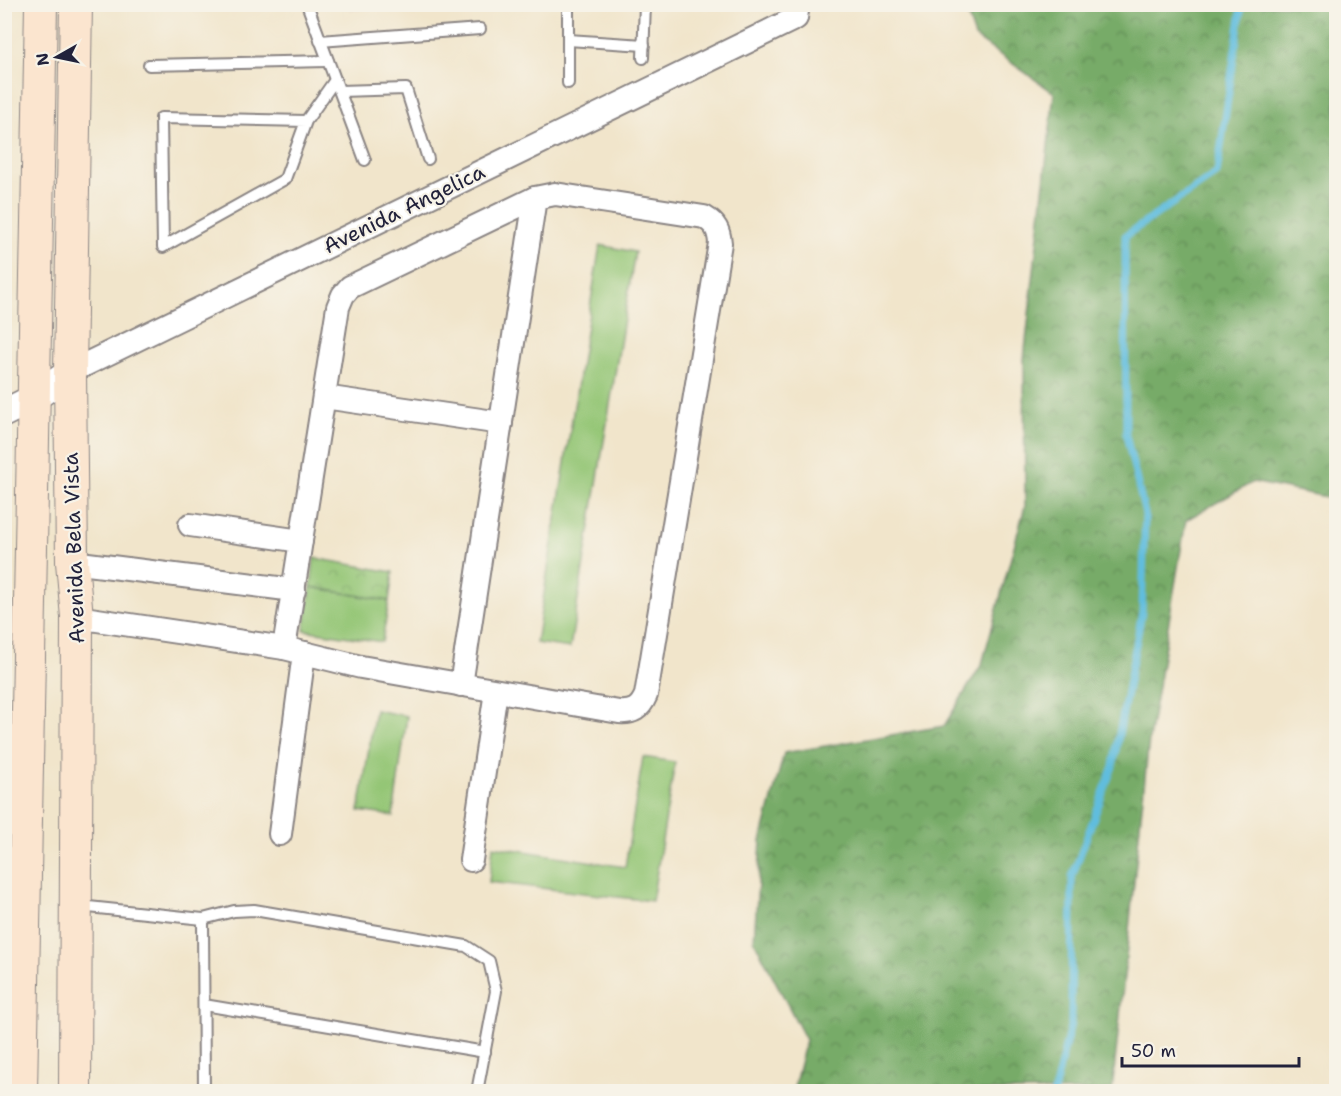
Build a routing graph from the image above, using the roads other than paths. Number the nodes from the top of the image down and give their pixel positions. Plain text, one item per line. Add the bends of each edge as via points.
1 (40, 4) edge
2 (76, 4) edge
3 (307, 4) edge
4 (568, 4) edge
5 (645, 4) edge
6 (798, 4) edge
7 (480, 29) dead end
8 (568, 40) junction
9 (320, 41) junction
10 (644, 45) junction
11 (643, 58) dead end
12 (328, 61) junction
13 (149, 65) dead end
14 (335, 80) junction
15 (568, 83) dead end
16 (340, 91) junction
17 (306, 121) junction
18 (428, 159) dead end
19 (365, 160) dead end
20 (536, 198) junction
21 (70, 372) junction
22 (324, 397) junction
23 (34, 398) junction
24 (4, 413) edge
25 (501, 423) junction
26 (190, 525) dead end
27 (301, 541) junction
28 (72, 562) junction
29 (294, 590) junction
30 (77, 617) junction
31 (294, 650) junction
32 (461, 685) junction
33 (496, 691) junction
34 (280, 834) dead end
35 (471, 860) dead end
36 (76, 906) junction
37 (203, 919) junction
38 (14, 942) edge
39 (204, 1005) junction
40 (485, 1052) junction
41 (21, 1092) edge
42 (75, 1092) edge
43 (204, 1092) edge
44 (477, 1092) edge

1 - 23 main road, Avenida Bela Vista
2 - 21 main road, Avenida Bela Vista
3 - 9 lane
4 - 8 lane
5 - 10 lane
6 - 21 street, Avenida Angelica via 796,18
7 - 9 lane
8 - 10 lane
8 - 15 lane
9 - 12 lane
10 - 11 lane
12 - 13 lane
12 - 14 lane
14 - 16 lane
14 - 17 lane
16 - 18 lane via 406,88
16 - 19 lane
17 - 17 lane via 285,179 163,247 161,118
20 - 22 street via 350,287 338,307
20 - 25 street
20 - 33 street via 555,194 704,217 716,226 720,243 642,704 636,710 619,712
21 - 23 street, Avenida Angelica
21 - 28 main road, Avenida Bela Vista
22 - 25 street
22 - 27 street
23 - 24 street, Avenida Angelica
23 - 38 main road, Avenida Bela Vista
25 - 32 street
26 - 27 street
27 - 29 street
28 - 29 street
28 - 30 main road, Avenida Bela Vista
29 - 31 street
30 - 31 street
30 - 36 main road, Avenida Bela Vista
31 - 32 street
31 - 34 street
32 - 33 street
33 - 35 street
36 - 37 lane
36 - 42 main road, Avenida Bela Vista
37 - 39 lane
37 - 40 lane via 254,910 466,946 489,961 496,991
38 - 41 main road, Avenida Bela Vista
39 - 40 lane
39 - 43 lane
40 - 44 lane

